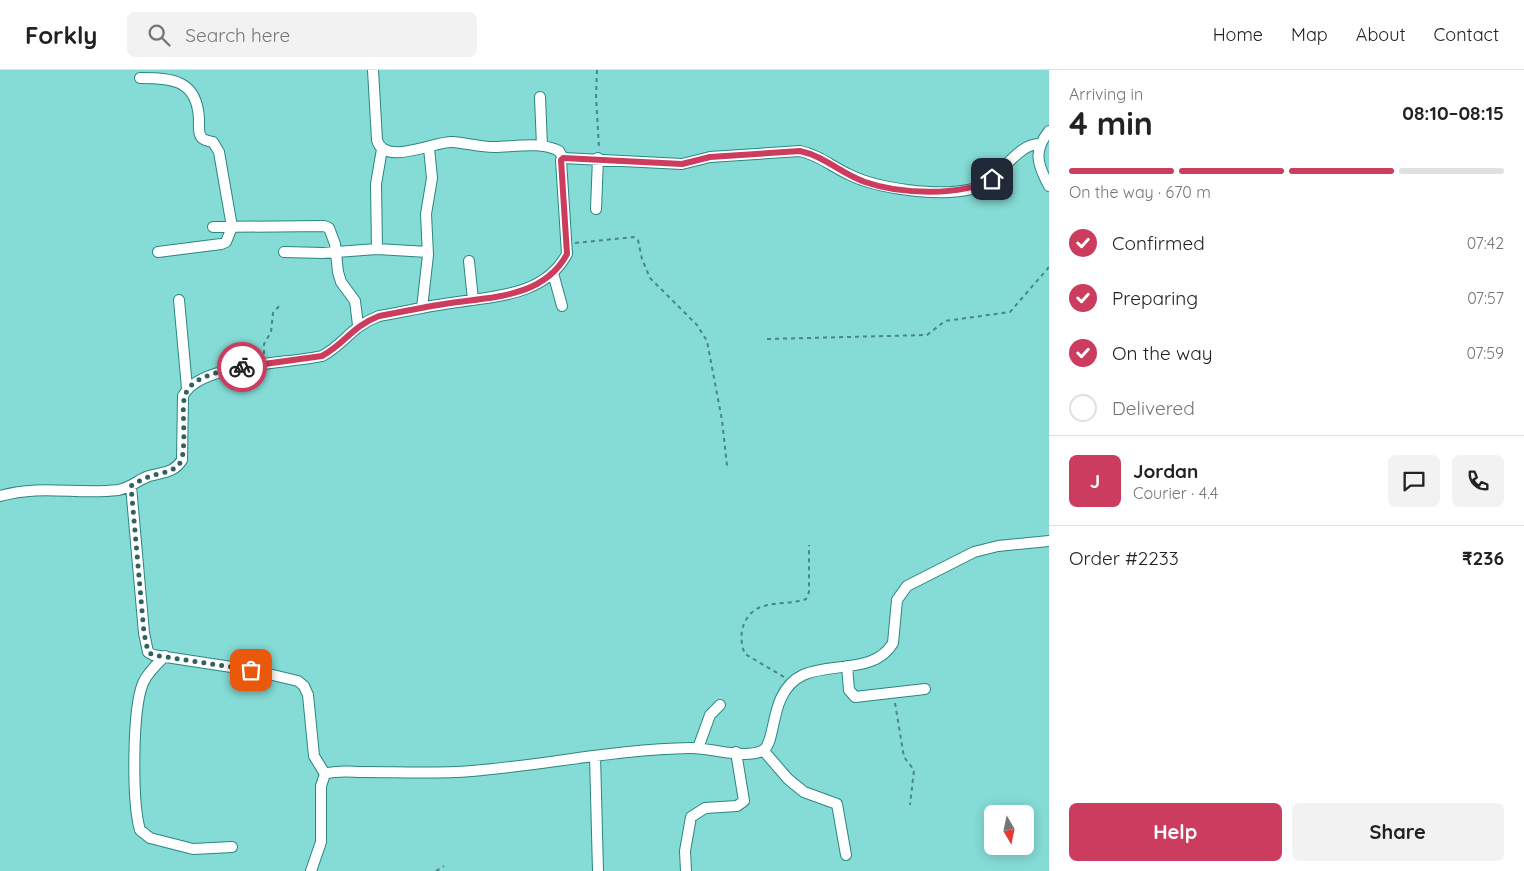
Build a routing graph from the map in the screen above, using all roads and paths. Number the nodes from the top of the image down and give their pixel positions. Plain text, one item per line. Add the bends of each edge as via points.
1 (373, 70) edge
2 (597, 70) edge
3 (140, 78) dead end
4 (540, 97) dead end
5 (1049, 131) edge
6 (1040, 144) junction
7 (542, 146) junction
8 (429, 148) junction
9 (382, 149) junction
10 (563, 158) junction
11 (598, 158) junction
12 (1049, 186) edge
13 (596, 209) dead end
14 (213, 227) dead end
15 (232, 227) junction
16 (568, 243) junction
17 (377, 249) junction
18 (158, 252) dead end
19 (284, 252) dead end
20 (335, 252) junction
21 (428, 252) junction
22 (470, 262) dead end
23 (1049, 267) edge
24 (553, 273) junction
25 (179, 300) dead end
26 (473, 300) junction
27 (281, 304) dead end
28 (562, 306) dead end
29 (422, 308) junction
30 (358, 325) junction
31 (767, 339) dead end
32 (265, 364) junction
33 (187, 388) junction
34 (727, 466) dead end
35 (131, 486) junction
36 (0, 496) edge
37 (1049, 541) edge
38 (810, 545) dead end
39 (165, 656) junction
40 (847, 666) junction
41 (794, 681) junction
42 (925, 689) dead end
43 (894, 693) junction
44 (720, 705) dead end
45 (698, 748) junction
46 (763, 750) junction
47 (736, 752) junction
48 (595, 756) junction
49 (325, 774) junction
50 (910, 805) dead end
51 (232, 847) dead end
52 (846, 855) dead end
53 (444, 866) dead end
54 (312, 871) edge
55 (436, 871) edge
56 (598, 871) edge
57 (686, 871) edge

1 - 9 street via 377,140
2 - 11 path
3 - 15 street via 171,80 194,94 201,136 213,142 220,152
4 - 7 street
5 - 6 street
6 - 11 street via 1026,147 987,182 960,191 893,189 866,182 814,154 800,151 710,157 675,164
6 - 12 street via 1038,160
7 - 8 street via 494,147 451,142
7 - 10 street via 559,151
8 - 9 street via 401,152
8 - 21 street via 432,166 426,214
9 - 17 street via 376,184
10 - 11 street
10 - 16 street via 562,194
11 - 13 street
14 - 15 street
15 - 18 street via 226,242 221,244
15 - 20 street via 324,226 333,234
16 - 24 street via 567,254
16 - 34 path via 629,236 638,240 650,278 697,325 707,342
17 - 20 street
17 - 21 street
19 - 20 street
20 - 30 street via 341,282 355,301
21 - 29 street
22 - 26 street
23 - 31 path via 1010,312 945,321 927,335
24 - 26 street via 522,292
24 - 28 street
25 - 33 street
26 - 29 street
27 - 32 path via 273,313 264,344
29 - 30 street via 379,316
30 - 32 street via 322,356
32 - 33 street via 229,370
33 - 35 street via 183,402 182,460 178,468 144,478
35 - 36 street via 93,491 47,488
35 - 39 street via 145,647 153,655
37 - 40 street via 974,552 907,586 897,600 890,648 876,658
38 - 41 path via 806,599 753,610 742,628 745,654
39 - 49 street via 298,681 308,694 314,756
39 - 51 street via 143,682 138,702 135,799 140,830 150,838 193,849
40 - 41 street via 812,672
40 - 43 street via 852,696
41 - 46 street via 781,696 769,743
42 - 43 street
43 - 50 path via 904,758 914,770
44 - 45 street via 710,715
45 - 47 street
45 - 48 street
46 - 47 street via 747,754
46 - 52 street via 804,792 837,804
47 - 57 street via 744,800 737,806 705,808 691,817 685,851
48 - 49 street via 473,771
48 - 56 street
49 - 54 street via 321,786 321,842
53 - 55 path

